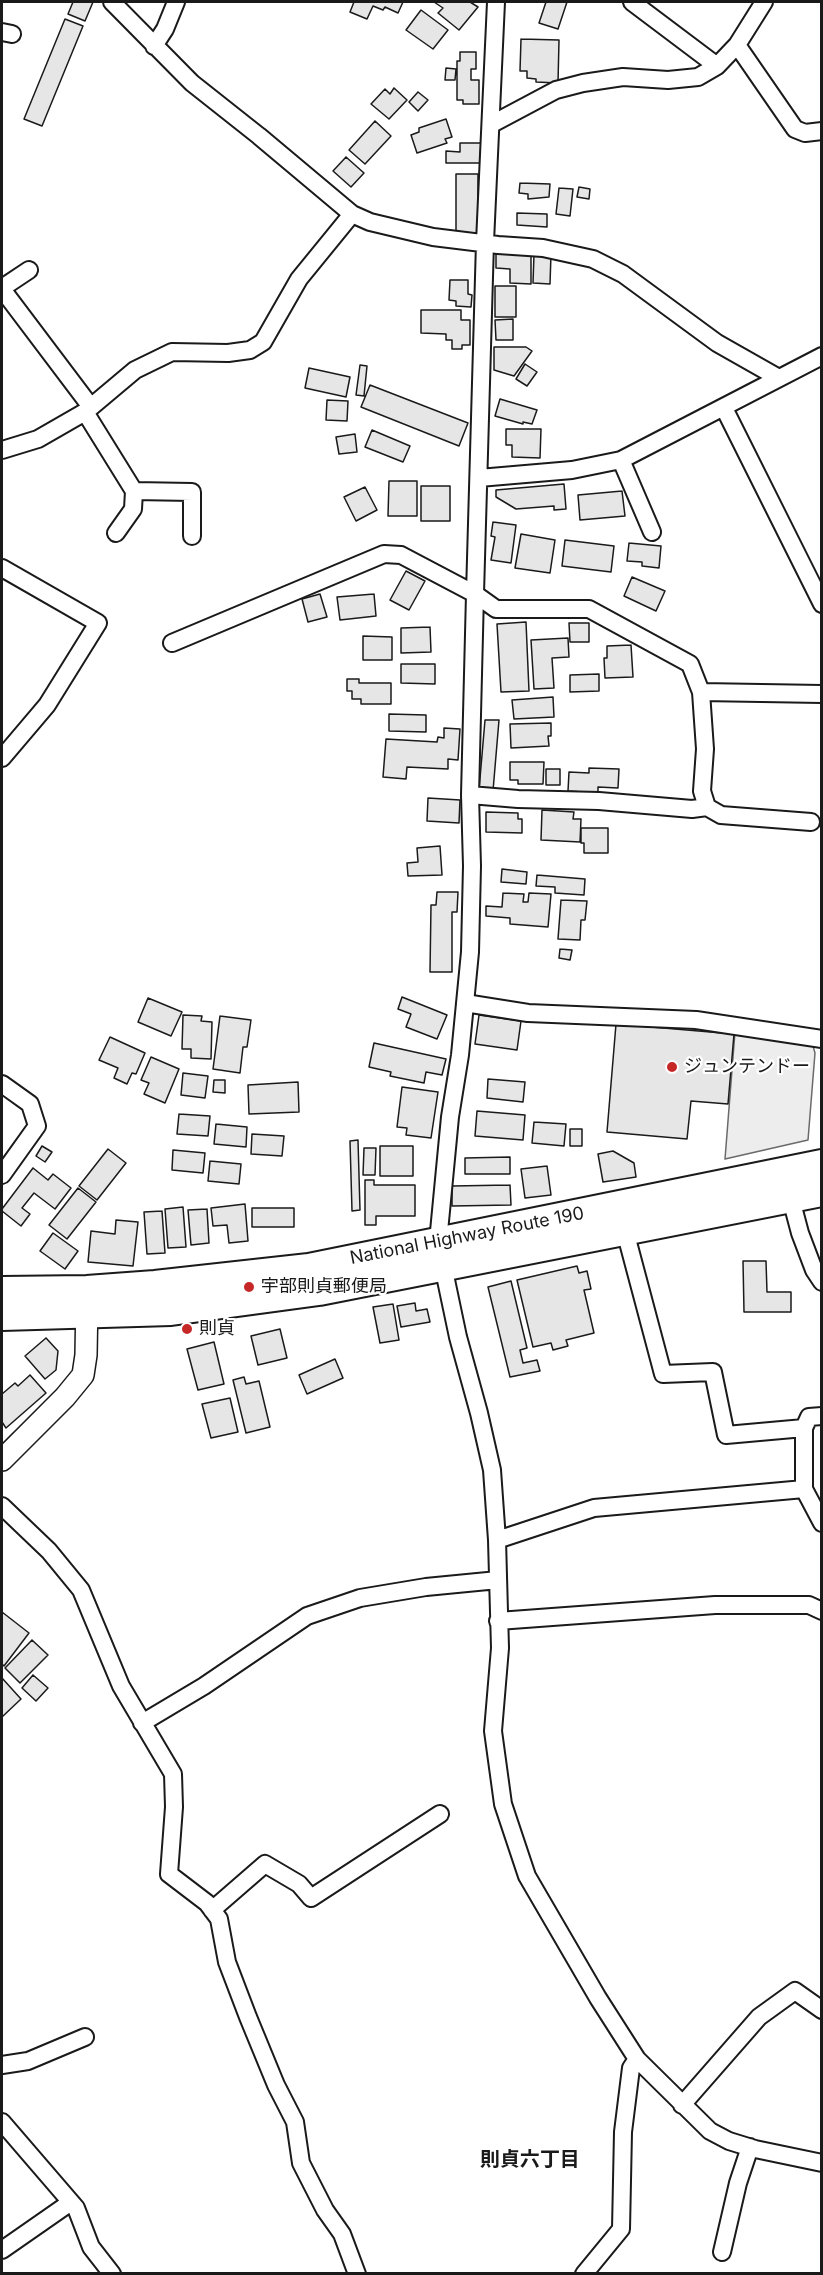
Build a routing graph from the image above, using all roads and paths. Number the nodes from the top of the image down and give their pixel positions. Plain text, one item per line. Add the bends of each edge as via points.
1 (112, 2) edge
2 (176, 2) edge
3 (496, 2) edge
4 (632, 2) edge
5 (764, 2) edge
6 (737, 45) junction
7 (154, 46) junction
8 (717, 66) junction
9 (492, 124) junction
10 (822, 131) edge
11 (352, 214) junction
12 (485, 242) junction
13 (29, 270) dead end
14 (2, 289) edge
15 (819, 362) edge
16 (777, 377) junction
17 (724, 408) junction
18 (88, 410) junction
19 (2, 450) edge
20 (621, 460) junction
21 (479, 478) junction
22 (134, 491) junction
23 (652, 532) dead end
24 (116, 533) dead end
25 (192, 536) dead end
26 (2, 568) edge
27 (475, 594) junction
28 (822, 604) edge
29 (172, 643) dead end
30 (701, 692) junction
31 (822, 694) edge
32 (2, 758) edge
33 (470, 795) junction
34 (707, 807) junction
35 (811, 822) dead end
36 (465, 1003) junction
37 (822, 1039) edge
38 (2, 1084) edge
39 (822, 1164) edge
40 (2, 1175) edge
41 (822, 1192) edge
42 (791, 1199) junction
43 (625, 1231) junction
44 (441, 1254) junction
45 (822, 1282) edge
46 (2, 1291) edge
47 (87, 1302) junction
48 (2, 1316) edge
49 (822, 1416) edge
50 (804, 1428) junction
51 (2, 1460) edge
52 (804, 1489) junction
53 (2, 1506) edge
54 (822, 1523) edge
55 (497, 1540) junction
56 (498, 1580) junction
57 (822, 1611) edge
58 (498, 1621) junction
59 (142, 1723) junction
60 (440, 1814) dead end
61 (212, 1910) junction
62 (822, 2010) edge
63 (85, 2037) dead end
64 (637, 2059) junction
65 (2, 2064) edge
66 (682, 2105) junction
67 (2, 2122) edge
68 (750, 2147) junction
69 (822, 2163) edge
70 (71, 2202) junction
71 (2, 2250) edge
72 (722, 2252) dead end
73 (111, 2274) edge
74 (357, 2274) edge
75 (584, 2274) edge

1 - 7 street
2 - 7 street
3 - 9 street
4 - 8 street
5 - 6 street
6 - 8 street
6 - 10 street via 795,129 805,133
7 - 11 street via 192,83
8 - 9 street via 698,77 623,77 583,83 556,90
9 - 12 street
11 - 12 street via 433,237
11 - 18 street via 299,279 263,342 250,350 228,353 172,352 135,370
12 - 16 street via 543,248 593,259 623,274 717,343
12 - 21 street
13 - 14 street
14 - 18 street
15 - 16 street
16 - 17 street
17 - 20 street
17 - 28 street
18 - 19 street via 38,439
18 - 22 street
20 - 21 street via 572,470
20 - 23 street
21 - 27 street
22 - 24 street via 133,508
22 - 25 street via 192,492
26 - 32 street via 98,623 47,705
27 - 29 street via 401,555 384,554
27 - 30 street via 496,609 589,609 690,664
27 - 33 street
30 - 31 street
30 - 34 street via 705,749 702,791
33 - 34 street
33 - 36 street via 470,952
34 - 35 street via 721,815
36 - 37 street via 528,1013 696,1020
36 - 44 street
38 - 40 street via 30,1104 37,1126
39 - 44 highway, National Highway Route 190
41 - 42 highway, National Highway Route 190
42 - 43 highway, National Highway Route 190
42 - 45 street via 800,1233
43 - 44 highway, National Highway Route 190
43 - 50 street via 663,1374 713,1372 726,1435
44 - 47 highway, National Highway Route 190 via 166,1284
44 - 55 street via 492,1470
46 - 47 highway, National Highway Route 190
47 - 48 highway, National Highway Route 190
47 - 51 street via 83,1375
49 - 50 street via 809,1417
50 - 52 street
52 - 54 street
52 - 55 street via 594,1508
53 - 59 street via 49,1551 81,1590
55 - 56 street
56 - 58 street
56 - 59 street via 360,1598 307,1616
57 - 58 street via 809,1605 715,1605
58 - 64 street via 494,1731 503,1804 527,1876
59 - 61 street via 173,1774 169,1874
60 - 61 street via 311,1898 299,1884 265,1864
61 - 74 street via 219,1919 227,1962 248,2017 295,2122 301,2163 342,2234
62 - 66 street via 795,1991 759,2017
63 - 65 street via 28,2061
64 - 66 street
64 - 75 street via 631,2068 623,2132 621,2229
66 - 68 street via 710,2131
67 - 70 street
68 - 69 street
68 - 72 street
70 - 71 street
70 - 73 street via 91,2247

